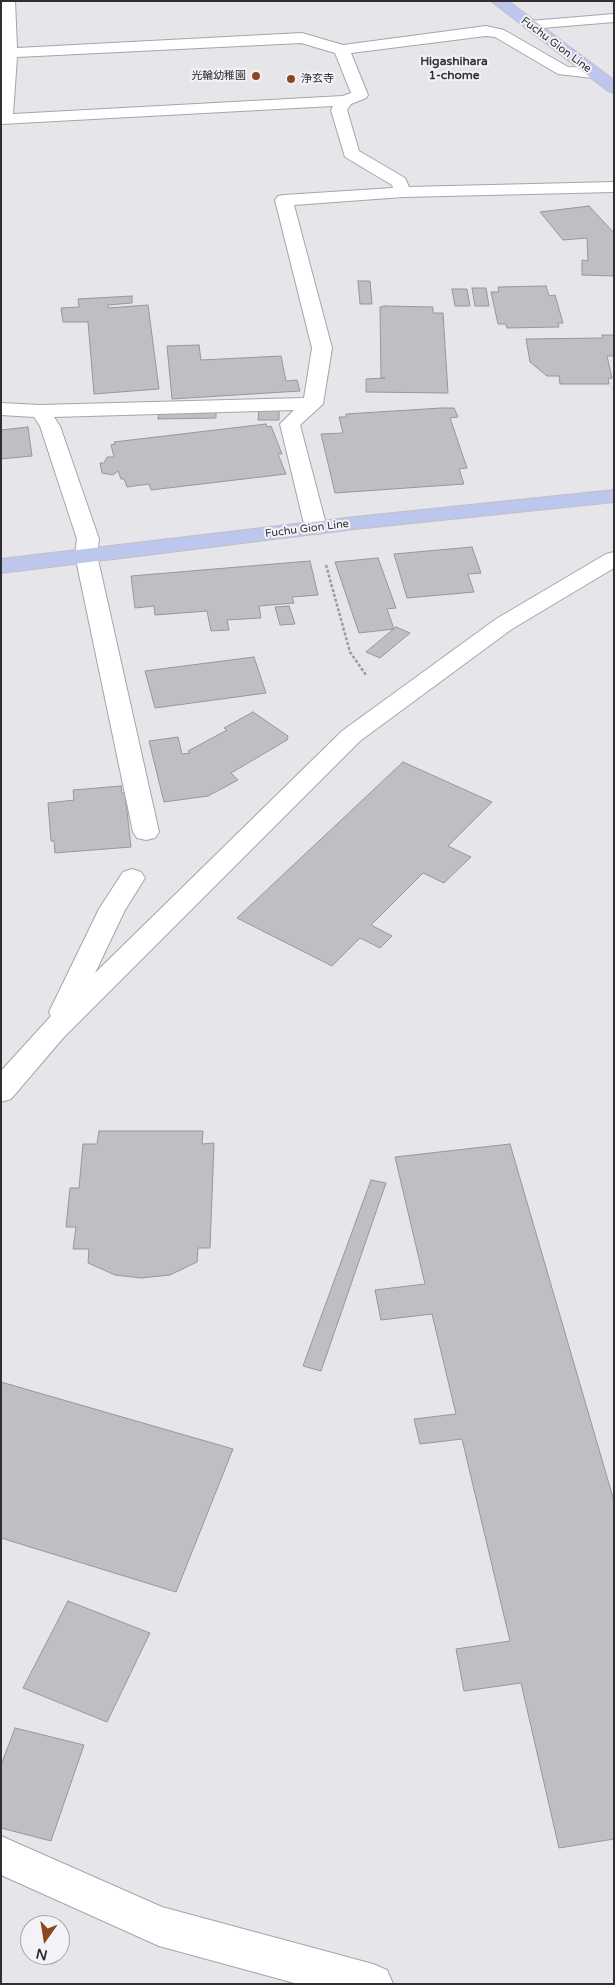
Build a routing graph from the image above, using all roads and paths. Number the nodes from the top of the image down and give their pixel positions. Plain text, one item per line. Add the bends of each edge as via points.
1 (8, 1) edge
2 (498, 1) edge
3 (614, 18) edge
4 (530, 25) junction
5 (342, 50) junction
6 (10, 53) junction
7 (593, 73) junction
8 (614, 88) edge
9 (345, 101) junction
10 (2, 119) edge
11 (614, 187) edge
12 (403, 192) junction
13 (313, 404) junction
14 (1, 409) edge
15 (40, 411) junction
16 (614, 496) edge
17 (316, 528) junction
18 (86, 555) junction
19 (614, 559) edge
20 (1, 566) edge
21 (396, 703) junction
22 (146, 832) dead end
23 (132, 878) dead end
24 (54, 1030) junction
25 (1, 1091) edge
26 (1, 1855) edge
27 (373, 1984) edge

1 - 6 street
2 - 4 main road, Fuchu Gion Line
3 - 4 street
4 - 7 main road, Fuchu Gion Line
5 - 6 street via 302,38
5 - 7 street via 486,31 499,33 564,71
5 - 9 street via 360,95
6 - 10 street
7 - 8 main road, Fuchu Gion Line
9 - 10 street
9 - 12 street via 339,110 351,153 399,182
11 - 12 street
12 - 13 street via 284,200 322,348
13 - 15 street
13 - 17 street via 290,424
14 - 15 street
15 - 18 street via 50,426 88,538
16 - 17 main road, Fuchu Gion Line
17 - 18 main road, Fuchu Gion Line
17 - 21 path via 350,652 367,675
18 - 20 main road, Fuchu Gion Line
18 - 22 street
19 - 21 street via 504,624
21 - 24 street via 351,736
23 - 24 street via 112,910
24 - 25 street
26 - 27 street via 159,1926

